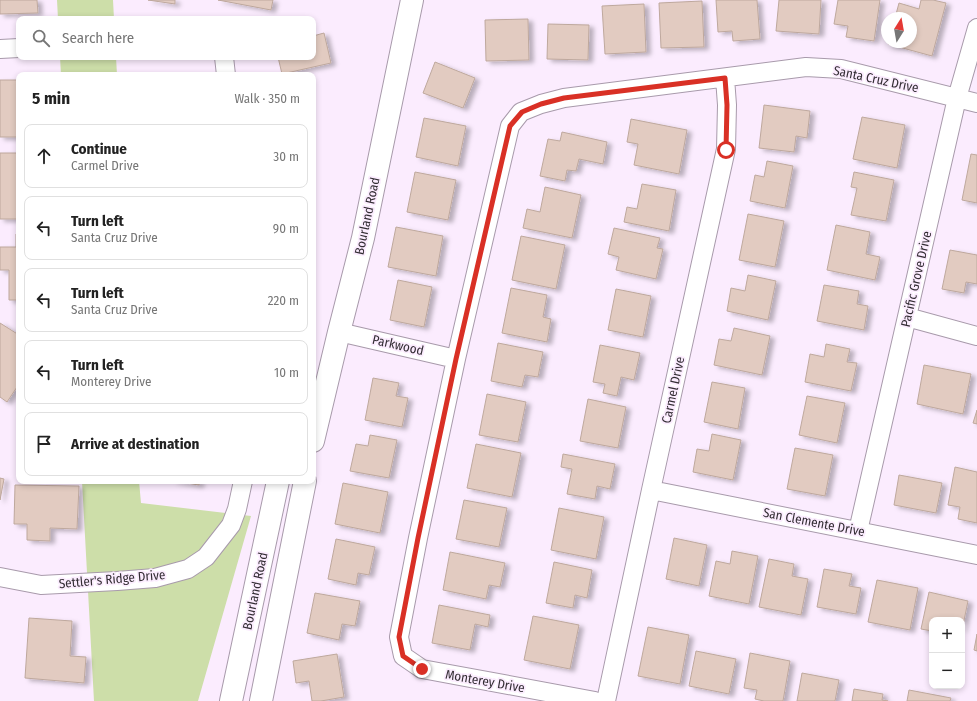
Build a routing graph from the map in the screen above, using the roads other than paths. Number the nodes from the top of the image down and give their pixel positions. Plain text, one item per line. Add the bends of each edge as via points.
1 (412, 0) edge
2 (977, 28) edge
3 (16, 48) edge
4 (0, 49) edge
5 (224, 60) edge
6 (226, 72) edge
7 (725, 78) junction
8 (957, 98) junction
9 (977, 104) edge
10 (907, 317) junction
11 (339, 332) junction
12 (977, 336) edge
13 (456, 359) junction
14 (316, 427) edge
15 (243, 484) edge
16 (277, 484) edge
17 (304, 484) edge
18 (651, 490) junction
19 (858, 531) junction
20 (977, 555) edge
21 (0, 576) edge
22 (403, 656) joint
23 (231, 701) edge
24 (261, 701) edge
25 (595, 701) edge
26 (606, 701) edge

1 - 11 main road, Bourland Road via 363,238
2 - 8 street, Pacific Grove Drive
3 - 4 street
5 - 6 street
7 - 8 street, Santa Cruz Drive via 806,67 841,69
7 - 13 street, Santa Cruz Drive via 564,98 522,112 510,126
7 - 18 street, Carmel Drive via 726,150
8 - 9 street, Santa Cruz Drive
8 - 10 street, Pacific Grove Drive
10 - 12 street
10 - 19 street, Pacific Grove Drive
11 - 13 street, Parkwood
11 - 14 main road, Bourland Road
13 - 22 street, Santa Cruz Drive via 403,614 399,637
15 - 21 street, Settler's Ridge Drive via 231,524 206,557 188,569 154,578 41,585
16 - 23 main road, Bourland Road
17 - 24 main road, Bourland Road
18 - 19 street, San Clemente Drive
18 - 26 street, Carmel Drive
19 - 20 street, San Clemente Drive
22 - 25 street, Monterey Drive via 422,669

